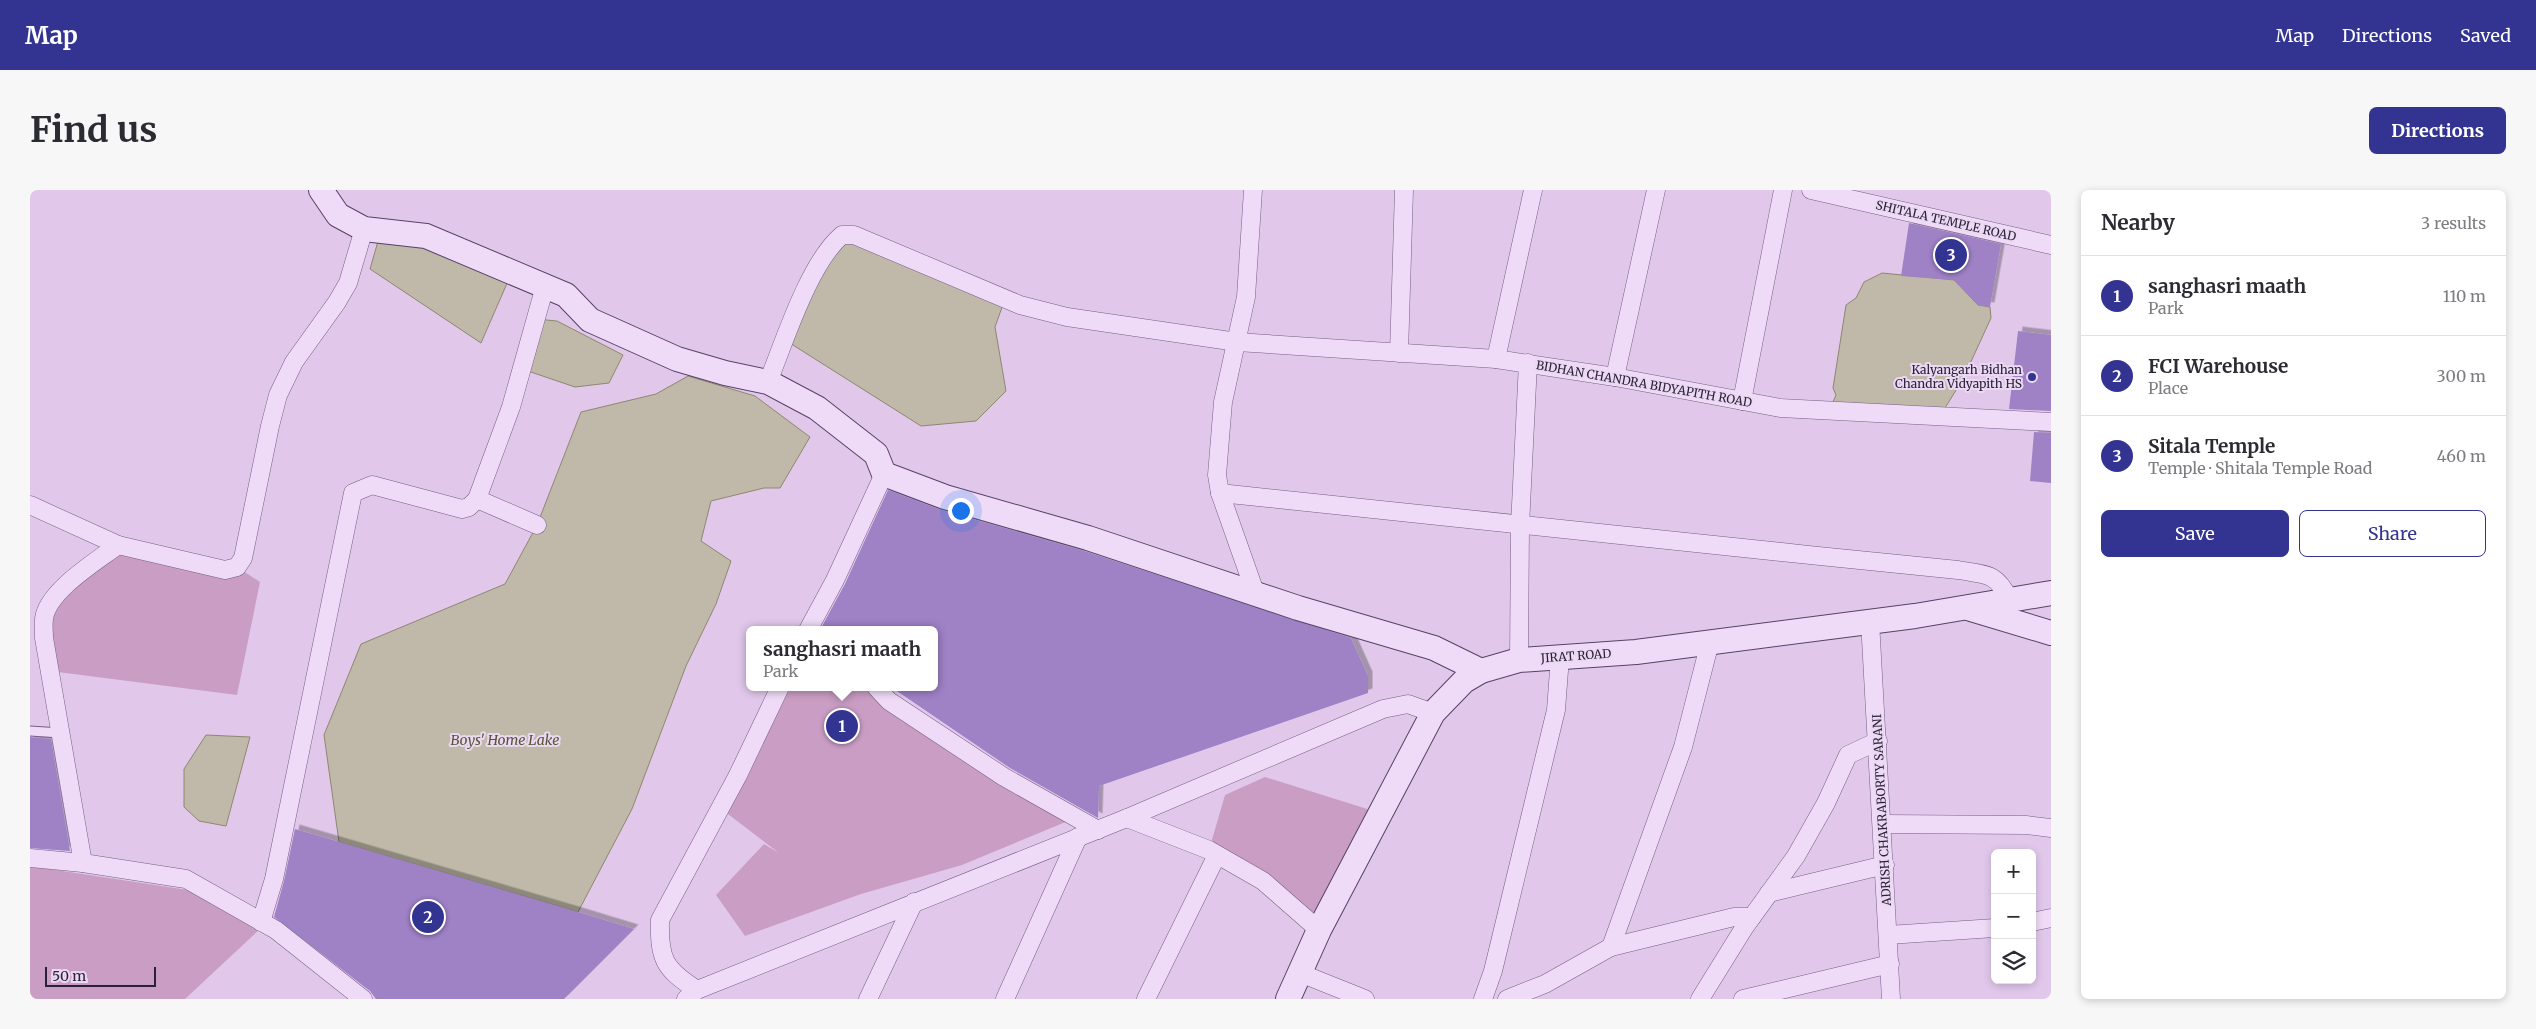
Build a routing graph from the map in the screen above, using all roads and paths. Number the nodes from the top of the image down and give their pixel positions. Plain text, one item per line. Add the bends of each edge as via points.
1 (321, 190) edge
2 (1253, 190) edge
3 (1404, 190) edge
4 (1533, 190) edge
5 (1656, 190) edge
6 (1782, 190) edge
7 (1811, 190) edge
8 (364, 229) junction
9 (2051, 244) edge
10 (545, 286) junction
11 (1237, 342) junction
12 (1399, 353) junction
13 (1496, 359) junction
14 (1528, 363) junction
15 (1615, 378) junction
16 (768, 382) junction
17 (1742, 401) junction
18 (2051, 422) edge
19 (884, 474) junction
20 (1220, 493) junction
21 (477, 499) junction
22 (30, 505) edge
23 (537, 525) dead end
24 (1520, 526) junction
25 (118, 546) junction
26 (1255, 592) junction
27 (2051, 593) edge
28 (2009, 599) junction
29 (1967, 608) junction
30 (1870, 620) junction
31 (810, 626) edge
32 (2051, 633) edge
33 (1710, 642) junction
34 (1560, 657) junction
35 (1519, 660) junction
36 (1481, 671) junction
37 (778, 691) edge
38 (880, 691) edge
39 (1433, 713) junction
40 (30, 731) edge
41 (61, 733) junction
42 (1878, 741) junction
43 (1127, 818) junction
44 (1883, 824) junction
45 (2051, 828) edge
46 (1098, 830) junction
47 (1078, 838) junction
48 (1217, 855) junction
49 (30, 858) edge
50 (83, 863) junction
51 (1885, 865) junction
52 (1769, 893) junction
53 (914, 902) junction
54 (1752, 917) junction
55 (2051, 918) edge
56 (2036, 921) edge
57 (261, 922) junction
58 (1991, 928) edge
59 (1319, 930) junction
60 (1888, 935) junction
61 (1611, 947) junction
62 (1890, 964) junction
63 (1300, 973) junction
64 (685, 996) edge
65 (363, 999) edge
66 (868, 999) edge
67 (1005, 999) edge
68 (1146, 999) edge
69 (1288, 999) edge
70 (1365, 999) edge
71 (1483, 999) edge
72 (1507, 999) edge
73 (1700, 999) edge
74 (1743, 999) edge
75 (1891, 999) edge

1 - 8 street via 338,215
2 - 11 street via 1248,276
3 - 12 street
4 - 13 street
5 - 15 street
6 - 17 street
7 - 9 street, SHITALA TEMPLE ROAD
8 - 10 street via 426,236
8 - 25 street via 348,282 294,362 278,395 243,558 237,567 225,570
10 - 16 street via 566,295 590,320 677,359
10 - 21 street via 511,408
11 - 12 street, BIDHAN CHANDRA BIDYAPITH ROAD
11 - 16 street, BIDHAN CHANDRA BIDYAPITH ROAD via 1042,312 854,235 842,235 829,246 803,297
11 - 20 street via 1223,402 1217,475
12 - 13 street, BIDHAN CHANDRA BIDYAPITH ROAD
13 - 14 street, BIDHAN CHANDRA BIDYAPITH ROAD
14 - 15 street, BIDHAN CHANDRA BIDYAPITH ROAD
14 - 24 street
15 - 17 street, BIDHAN CHANDRA BIDYAPITH ROAD
16 - 19 street via 817,408 876,454
17 - 18 street, BIDHAN CHANDRA BIDYAPITH ROAD via 1809,411
19 - 26 street via 945,497 1088,538
19 - 31 street
20 - 24 street
20 - 26 street
21 - 23 street
21 - 57 street via 462,509 372,485 353,493 274,879
22 - 25 street
24 - 28 street via 1988,575 2001,583
24 - 35 street
25 - 41 street via 65,587 53,599 44,617 44,638
26 - 36 street via 1434,648
27 - 28 street
28 - 29 street
29 - 30 street, JIRAT ROAD
29 - 32 street, JIRAT ROAD
30 - 33 street, JIRAT ROAD
30 - 42 street, ADRISH CHAKRABORTY SARANI
33 - 34 street, JIRAT ROAD via 1636,652
33 - 61 street via 1683,748
34 - 35 street, JIRAT ROAD
34 - 71 street via 1556,710 1493,971
35 - 36 street, JIRAT ROAD
36 - 39 street, JIRAT ROAD via 1451,691
37 - 64 street via 738,776 660,920 664,958
38 - 46 street via 889,701 1004,777
39 - 43 street via 1408,704 1383,709
39 - 59 street, JIRAT ROAD
40 - 41 lane
41 - 50 street
42 - 44 street, ADRISH CHAKRABORTY SARANI
42 - 52 street via 1848,755 1796,856
43 - 46 street
43 - 48 street
44 - 45 street
44 - 51 street, ADRISH CHAKRABORTY SARANI
46 - 47 street
47 - 53 street
47 - 67 street
48 - 59 street via 1263,881
48 - 68 street
49 - 50 street
50 - 57 street via 186,879
51 - 52 street
51 - 60 street, ADRISH CHAKRABORTY SARANI
52 - 54 street
53 - 64 street
53 - 66 street
54 - 61 street via 1734,917
54 - 73 street
55 - 56 street
57 - 65 street via 276,930
58 - 60 street
59 - 63 street, JIRAT ROAD
60 - 62 street, ADRISH CHAKRABORTY SARANI
61 - 72 street via 1545,984
62 - 74 street
62 - 75 street, ADRISH CHAKRABORTY SARANI
63 - 69 street, JIRAT ROAD
63 - 70 street

